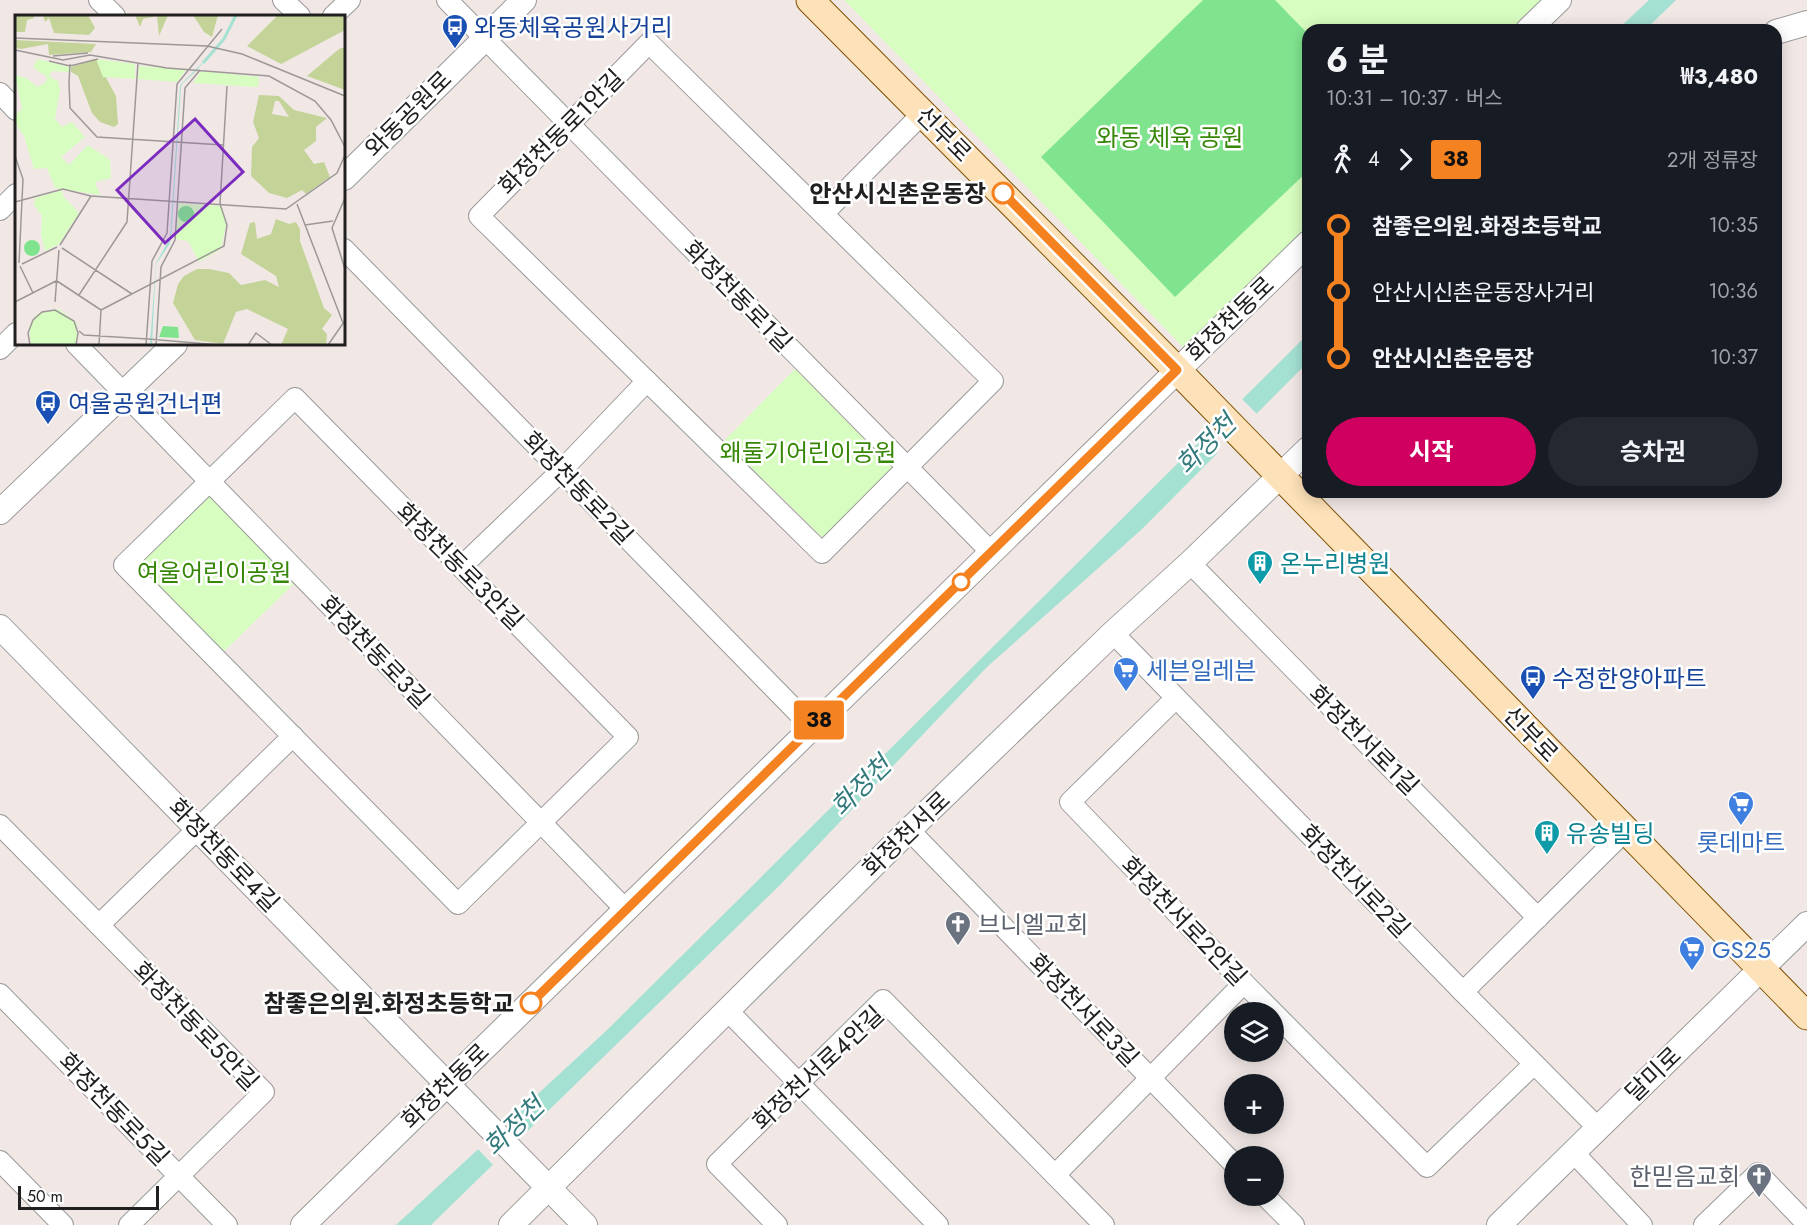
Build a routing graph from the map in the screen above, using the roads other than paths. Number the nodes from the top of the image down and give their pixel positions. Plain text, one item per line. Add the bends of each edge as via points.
1 (99, 0) edge
2 (284, 0) edge
3 (350, 0) edge
4 (447, 0) edge
5 (524, 0) edge
6 (810, 0) edge
7 (1559, 0) edge
8 (114, 15) edge
9 (299, 15) edge
10 (334, 15) edge
11 (1807, 23) edge
12 (1534, 24) edge
13 (1782, 30) edge
14 (485, 38) junction
15 (0, 93) edge
16 (15, 109) edge
17 (923, 113) junction
18 (569, 124) junction
19 (345, 177) edge
20 (15, 195) edge
21 (0, 210) edge
22 (823, 214) junction
23 (1302, 249) edge
24 (345, 250) edge
25 (15, 334) edge
26 (77, 345) edge
27 (174, 345) edge
28 (0, 349) edge
29 (1177, 370) junction
30 (647, 381) junction
31 (124, 393) junction
32 (1302, 455) edge
33 (907, 468) junction
34 (561, 471) junction
35 (1280, 477) junction
36 (209, 482) junction
37 (0, 512) edge
38 (991, 552) junction
39 (1190, 563) junction
40 (461, 567) junction
41 (0, 627) edge
42 (1113, 633) junction
43 (1176, 698) junction
44 (812, 727) junction
45 (293, 736) junction
46 (541, 823) junction
47 (0, 825) edge
48 (198, 829) junction
49 (909, 830) junction
50 (1625, 831) junction
51 (626, 910) junction
52 (1538, 918) junction
53 (1807, 924) edge
54 (99, 925) junction
55 (1761, 968) junction
56 (1244, 983) junction
57 (1463, 992) junction
58 (0, 994) edge
59 (727, 1010) junction
60 (1807, 1016) edge
61 (1534, 1064) junction
62 (1151, 1079) junction
63 (799, 1083) junction
64 (448, 1084) junction
65 (1598, 1128) junction
66 (1573, 1152) junction
67 (1224, 1154) edge
68 (0, 1161) edge
69 (1055, 1175) junction
70 (179, 1176) junction
71 (549, 1187) junction
72 (1275, 1206) edge
73 (1807, 1224) edge
74 (63, 1225) edge
75 (129, 1225) edge
76 (227, 1225) edge
77 (303, 1225) edge
78 (511, 1225) edge
79 (585, 1225) edge
80 (777, 1225) edge
81 (938, 1225) edge
82 (1104, 1225) edge
83 (1294, 1225) edge
84 (1498, 1225) edge
85 (1642, 1225) edge
86 (1704, 1225) edge

1 - 8 street
2 - 9 street
3 - 10 street
4 - 14 street, 화정천동로1길
5 - 14 street, 와동공원로
6 - 17 main road, 선부로
7 - 12 street
11 - 13 street
14 - 18 street, 화정천동로1길
14 - 19 street, 와동공원로
15 - 16 street
17 - 22 street
17 - 29 main road, 선부로
18 - 22 street, 화정천동로1안길 via 650,43
18 - 30 street, 화정천동로1안길 via 479,216
18 - 33 street, 화정천동로1길
20 - 21 street
22 - 33 street, 화정천동로1안길 via 993,381
23 - 29 street, 화정천동로
24 - 34 street, 화정천동로2길
25 - 28 street
26 - 31 street, 화정천동로3길
27 - 31 street
29 - 35 main road, 선부로
29 - 38 street, 화정천동로
30 - 33 street, 화정천동로1안길 via 822,553
30 - 34 street
31 - 36 street, 화정천동로3길
31 - 37 street
32 - 35 street, 화정천서로
33 - 38 street, 화정천동로1길
34 - 40 street
34 - 44 street, 화정천동로2길
35 - 39 street, 화정천서로
35 - 50 main road, 선부로
36 - 40 street, 화정천동로3안길 via 295,398
36 - 45 street, 화정천동로3안길 via 124,565
36 - 46 street, 화정천동로3길
38 - 44 street, 화정천동로
39 - 42 street, 화정천서로
39 - 52 street, 화정천서로1길
40 - 46 street, 화정천동로3안길 via 628,737
41 - 48 street, 화정천동로4길
42 - 43 street, 화정천서로2길
42 - 49 street, 화정천서로
43 - 56 street, 화정천서로2안길 via 1070,802
43 - 57 street, 화정천서로2길
44 - 51 street, 화정천동로
45 - 46 street, 화정천동로3안길 via 458,904
45 - 48 street
46 - 51 street, 화정천동로3길
47 - 54 street, 화정천동로5안길
48 - 54 street
48 - 64 street, 화정천동로4길
49 - 59 street, 화정천서로
49 - 62 street, 화정천서로3길
50 - 52 street
50 - 55 main road, 선부로
51 - 64 street, 화정천동로
52 - 57 street
53 - 55 street, 달미로
54 - 70 street, 화정천동로5안길 via 264,1092
55 - 60 main road, 선부로
55 - 65 street, 달미로
56 - 61 street, 화정천서로2안길 via 1428,1167
56 - 62 street
57 - 61 street, 화정천서로2길
58 - 70 street, 화정천동로5길
59 - 63 street
59 - 71 street, 화정천서로
61 - 65 street, 화정천서로2길
62 - 67 street, 화정천서로3길
62 - 69 street
63 - 69 street, 화정천서로4안길 via 884,1000
63 - 80 street, 화정천서로4안길 via 717,1164
63 - 81 street
64 - 71 street, 화정천동로4길
64 - 77 street, 화정천동로
65 - 66 street, 달미로
66 - 84 street, 달미로
66 - 85 street
68 - 74 street
69 - 82 street, 화정천서로4안길
70 - 75 street, 화정천동로5안길
70 - 76 street, 화정천동로5길
71 - 78 street, 화정천서로
71 - 79 street, 화정천동로4길
72 - 83 street
73 - 86 street via 1758,1173

